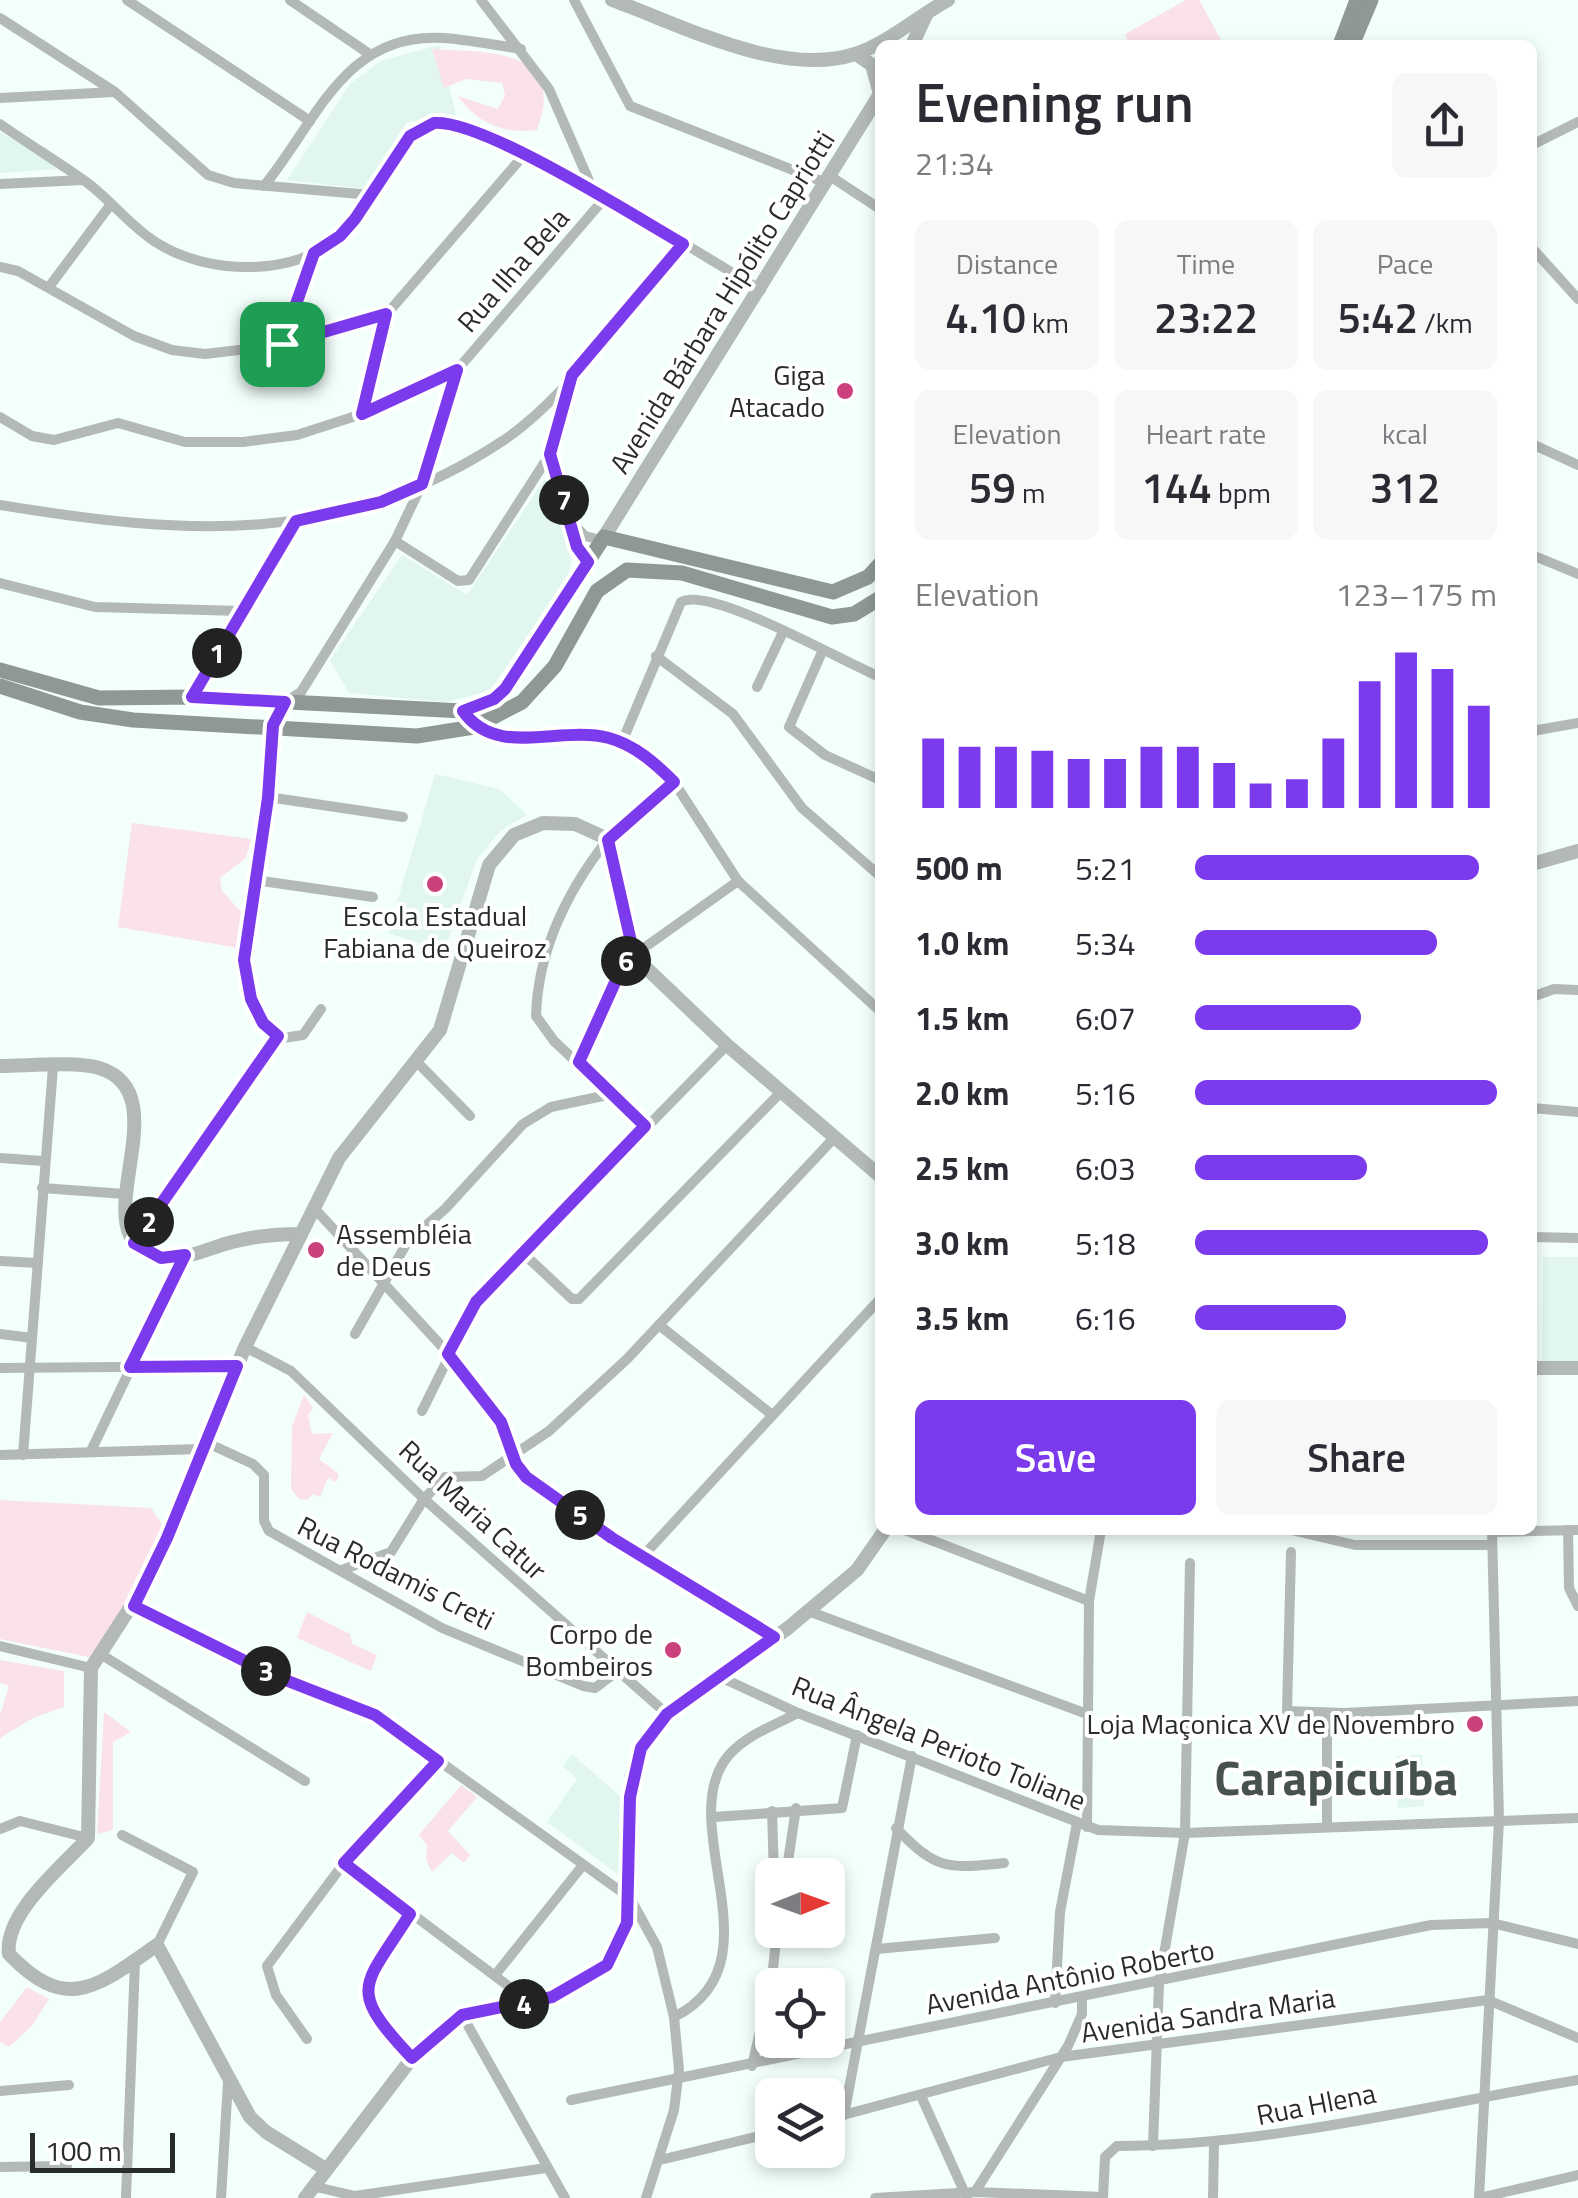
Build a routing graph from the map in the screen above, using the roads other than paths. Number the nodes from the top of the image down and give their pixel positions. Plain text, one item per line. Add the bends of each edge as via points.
1 (128, 0) edge
2 (290, 0) edge
3 (481, 0) edge
4 (574, 0) edge
5 (612, 0) edge
6 (948, 0) edge
7 (1357, 0) edge
8 (1370, 0) edge
9 (926, 13) junction
10 (0, 18) edge
11 (880, 40) edge
12 (914, 40) edge
13 (1342, 40) edge
14 (1354, 40) edge
15 (875, 43) edge
16 (521, 48) junction
17 (368, 53) junction
18 (856, 54) junction
19 (875, 76) edge
20 (116, 92) junction
21 (0, 98) edge
22 (875, 102) edge
23 (310, 121) junction
24 (1578, 122) edge
25 (0, 124) edge
26 (1537, 142) edge
27 (523, 156) junction
28 (828, 179) junction
29 (84, 180) junction
30 (0, 184) edge
31 (264, 186) junction
32 (371, 195) junction
33 (599, 195) junction
34 (110, 204) junction
35 (875, 206) edge
36 (683, 244) junction
37 (314, 253) junction
38 (1537, 254) edge
39 (0, 267) edge
40 (49, 287) junction
41 (761, 290) junction
42 (1578, 299) edge
43 (386, 314) junction
44 (282, 344) junction
45 (457, 370) junction
46 (572, 375) junction
47 (362, 414) junction
48 (0, 416) edge
49 (1537, 446) edge
50 (550, 454) junction
51 (1578, 466) edge
52 (422, 484) junction
53 (0, 505) edge
54 (296, 521) junction
55 (571, 522) junction
56 (603, 538) junction
57 (624, 540) junction
58 (394, 541) junction
59 (1537, 556) edge
60 (588, 562) junction
61 (875, 568) edge
62 (1578, 574) edge
63 (617, 576) junction
64 (0, 583) edge
65 (875, 601) edge
66 (775, 603) junction
67 (241, 611) junction
68 (767, 623) junction
69 (783, 632) junction
70 (822, 652) junction
71 (656, 656) junction
72 (0, 670) edge
73 (875, 675) edge
74 (0, 686) edge
75 (757, 687) dead end
76 (192, 697) junction
77 (463, 711) junction
78 (279, 714) junction
79 (1578, 722) edge
80 (474, 727) junction
81 (1537, 730) edge
82 (622, 742) junction
83 (875, 778) edge
84 (674, 782) junction
85 (268, 798) junction
86 (402, 817) dead end
87 (608, 840) junction
88 (1578, 851) edge
89 (1537, 863) edge
90 (875, 872) edge
91 (255, 880) junction
92 (738, 881) junction
93 (372, 897) dead end
94 (634, 955) junction
95 (1578, 990) edge
96 (1537, 995) edge
97 (875, 1005) edge
98 (321, 1009) dead end
99 (278, 1036) junction
100 (727, 1044) junction
101 (417, 1062) junction
102 (579, 1062) junction
103 (0, 1066) edge
104 (52, 1067) junction
105 (782, 1091) junction
106 (612, 1094) junction
107 (1537, 1108) edge
108 (1578, 1112) edge
109 (470, 1116) dead end
110 (645, 1126) junction
111 (835, 1137) junction
112 (0, 1158) edge
113 (862, 1160) junction
114 (875, 1160) edge
115 (44, 1161) junction
116 (875, 1172) edge
117 (42, 1188) junction
118 (125, 1194) junction
119 (313, 1207) junction
120 (300, 1234) junction
121 (1537, 1237) edge
122 (1578, 1238) edge
123 (134, 1243) junction
124 (524, 1254) junction
125 (185, 1255) junction
126 (0, 1261) edge
127 (38, 1263) junction
128 (383, 1280) junction
129 (875, 1304) edge
130 (659, 1326) junction
131 (0, 1334) edge
132 (355, 1334) dead end
133 (32, 1338) junction
134 (245, 1347) junction
135 (448, 1354) junction
136 (237, 1366) junction
137 (130, 1367) junction
138 (0, 1368) edge
139 (1537, 1368) edge
140 (1578, 1368) edge
141 (30, 1369) junction
142 (422, 1411) dead end
143 (771, 1414) junction
144 (201, 1445) junction
145 (91, 1451) junction
146 (0, 1455) edge
147 (23, 1455) junction
148 (514, 1457) junction
149 (424, 1499) junction
150 (1537, 1530) edge
151 (1573, 1530) edge
152 (882, 1535) edge
153 (917, 1535) edge
154 (1099, 1535) edge
155 (1312, 1535) edge
156 (1492, 1535) edge
157 (1492, 1545) junction
158 (1290, 1552) dead end
159 (642, 1557) junction
160 (1190, 1562) dead end
161 (342, 1570) junction
162 (1089, 1601) junction
163 (134, 1606) junction
164 (1578, 1606) edge
165 (808, 1611) junction
166 (774, 1637) junction
167 (0, 1646) edge
168 (102, 1656) junction
169 (91, 1668) junction
170 (619, 1670) junction
171 (718, 1676) junction
172 (1578, 1701) edge
173 (1497, 1705) junction
174 (798, 1712) junction
175 (1327, 1713) junction
176 (667, 1714) junction
177 (1087, 1714) junction
178 (858, 1736) junction
179 (912, 1756) junction
180 (438, 1761) junction
181 (305, 1780) dead end
182 (796, 1808) junction
183 (772, 1811) junction
184 (714, 1817) junction
185 (1578, 1818) edge
186 (1498, 1820) junction
187 (1082, 1825) junction
188 (1327, 1826) junction
189 (896, 1828) junction
190 (0, 1829) edge
191 (1185, 1833) junction
192 (122, 1835) dead end
193 (88, 1838) junction
194 (773, 1858) edge
195 (789, 1858) edge
196 (344, 1863) junction
197 (1004, 1863) dead end
198 (583, 1865) junction
199 (630, 1898) junction
200 (410, 1914) junction
201 (1492, 1923) junction
202 (995, 1938) dead end
203 (1578, 1944) edge
204 (157, 1945) junction
205 (775, 1948) edge
206 (877, 1949) junction
207 (5, 1959) edge
208 (134, 1961) junction
209 (496, 1974) junction
210 (1159, 1983) junction
211 (1082, 1997) junction
212 (1488, 2000) junction
213 (1055, 2003) junction
214 (532, 2004) junction
215 (462, 2015) junction
216 (674, 2018) junction
217 (307, 2038) dead end
218 (1578, 2038) edge
219 (860, 2042) junction
220 (1156, 2044) junction
221 (1061, 2057) junction
222 (412, 2058) junction
223 (752, 2066) junction
224 (1578, 2080) edge
225 (680, 2081) junction
226 (228, 2082) junction
227 (69, 2085) dead end
228 (0, 2091) edge
229 (921, 2096) junction
230 (1485, 2096) junction
231 (571, 2100) dead end
232 (845, 2111) edge
233 (845, 2116) edge
234 (755, 2137) edge
235 (1214, 2145) junction
236 (1152, 2146) junction
237 (660, 2160) junction
238 (3, 2164) edge
239 (67, 2166) dead end
240 (324, 2168) junction
241 (546, 2168) junction
242 (1578, 2176) edge
243 (308, 2192) edge
244 (970, 2194) edge
245 (126, 2198) edge
246 (221, 2198) edge
247 (565, 2198) edge
248 (646, 2198) edge
249 (875, 2198) edge
250 (1103, 2198) edge
251 (1213, 2198) edge
252 (1479, 2198) edge

1 - 23 street
2 - 17 street
3 - 16 street
4 - 28 street via 630,106
5 - 18 street via 767,55 804,61
6 - 9 street
7 - 13 main road
8 - 14 main road
9 - 11 street
9 - 12 street
10 - 20 street
15 - 18 street
16 - 17 street via 441,38
16 - 33 street via 549,89
17 - 23 street
18 - 19 street
20 - 21 street
20 - 31 street via 208,174
22 - 28 street, Avenida Bárbara Hipólito Capriotti
23 - 31 street
24 - 26 street
25 - 29 street
27 - 32 street via 461,124 434,123 410,136
27 - 33 street
27 - 43 street
28 - 35 street
28 - 41 street, Avenida Bárbara Hipólito Capriotti
29 - 30 street
29 - 34 street
31 - 32 street
32 - 37 street via 340,236
33 - 36 street
33 - 45 street, Rua Ilha Bela
34 - 37 street via 153,241 199,262 248,266
34 - 40 street
36 - 41 street
36 - 46 street
37 - 44 street
38 - 42 street
39 - 40 street
40 - 44 street via 172,350 205,354
41 - 56 street, Avenida Bárbara Hipólito Capriotti
43 - 44 street
43 - 47 street
45 - 47 street, Rua Ilha Bela
45 - 52 street
46 - 50 street
46 - 52 street via 504,440
47 - 48 street, Rua Ilha Bela via 244,442 185,442 118,423 54,440 32,436
49 - 51 street
50 - 55 street
50 - 58 street via 469,580 458,581
52 - 54 street via 352,510
52 - 58 street
53 - 54 street via 184,529
54 - 67 street
55 - 56 street via 585,536
55 - 60 street
56 - 57 main road
56 - 60 main road
57 - 61 main road via 833,592
57 - 63 main road via 628,554
58 - 78 street via 301,692
59 - 62 street
60 - 63 main road
60 - 77 main road via 505,689
63 - 66 main road via 658,568
63 - 80 main road via 588,603 542,683 522,702
64 - 67 street via 95,607
65 - 66 main road via 854,614 832,616
66 - 68 street
67 - 76 street
68 - 69 street
68 - 71 street via 699,596 680,602
69 - 70 street
69 - 75 street
70 - 73 street
70 - 83 street via 789,727 825,755
71 - 82 street
71 - 90 street via 733,714 802,808
72 - 76 main road via 99,698
74 - 78 main road via 102,716
76 - 78 main road
77 - 78 main road
77 - 80 street
78 - 80 main road via 417,736
78 - 85 street
79 - 81 street
80 - 82 street via 504,738 588,734
82 - 84 street
84 - 87 street
84 - 92 street
85 - 86 street
85 - 91 street
87 - 94 street
87 - 101 street via 575,824 543,823 514,835 496,852 451,1001
87 - 102 street via 563,905 538,992 538,1020
88 - 89 street
91 - 93 street
91 - 99 street via 244,980 263,1023
92 - 94 street
92 - 97 street
94 - 100 street
94 - 102 street via 622,967
95 - 96 street
98 - 99 street via 298,1038
99 - 123 street
100 - 105 street
100 - 110 street
101 - 109 street
101 - 119 street via 351,1141
102 - 106 street
103 - 104 street
104 - 115 street
104 - 118 street via 100,1068 131,1094 134,1136
105 - 111 street
105 - 124 street via 582,1298 572,1299
106 - 110 street
106 - 128 street via 551,1107 523,1124 408,1241
107 - 108 street
110 - 124 street
111 - 113 street
111 - 130 street
112 - 115 street
113 - 114 street
113 - 116 street
115 - 117 street
117 - 118 street
117 - 127 street
118 - 123 street
119 - 120 street
119 - 128 street
120 - 125 street via 254,1236
120 - 134 street
121 - 122 street
123 - 125 street via 161,1258
124 - 135 street via 476,1302
125 - 137 street
126 - 127 street
127 - 133 street
128 - 132 street
128 - 135 street
129 - 143 street
130 - 143 street
130 - 148 street
131 - 133 street
133 - 141 street
134 - 136 street
134 - 149 street, Rua Maria Catur via 291,1371
135 - 142 street
135 - 148 street via 501,1422
136 - 137 street
136 - 144 street
137 - 141 street
137 - 145 street
138 - 141 street
139 - 140 street
141 - 147 street
143 - 159 street
144 - 145 street
144 - 161 street, Rua Rodamis Creti via 253,1464 264,1475 269,1532
144 - 163 street
145 - 147 street
146 - 147 street
148 - 149 street via 476,1478 445,1477
148 - 159 street via 526,1477
149 - 161 street via 391,1552
149 - 170 street, Rua Maria Catur
150 - 151 street
151 - 164 street via 1569,1588
152 - 165 street via 857,1570
153 - 162 street
154 - 162 street
155 - 157 street via 1355,1545
156 - 157 street
157 - 173 street
158 - 175 street via 1287,1712
159 - 166 street
160 - 191 street
161 - 170 street, Rua Rodamis Creti via 442,1628 583,1686 595,1688
162 - 177 street
163 - 168 street
163 - 180 street via 275,1676 375,1715
165 - 166 street
165 - 177 street
166 - 171 street
167 - 169 street
168 - 169 street
168 - 181 street
169 - 193 street
170 - 176 street, Rua Maria Catur
171 - 174 street, Rua Ângela Perioto Toliane
171 - 176 street
172 - 173 street
173 - 175 street
173 - 186 street
174 - 178 street, Rua Ângela Perioto Toliane
174 - 184 street via 723,1762
175 - 188 street
176 - 199 street via 641,1748 631,1777
177 - 187 street
178 - 179 street, Rua Ângela Perioto Toliane
178 - 182 street via 842,1808
179 - 187 street, Rua Ângela Perioto Toliane
179 - 189 street
180 - 196 street
180 - 198 street
182 - 183 street
182 - 195 street
183 - 184 street
183 - 194 street
184 - 216 street via 723,1914 718,1971 705,1996
185 - 186 street, Rua Ângela Perioto Toliane
186 - 188 street, Rua Ângela Perioto Toliane
186 - 201 street
187 - 191 street, Rua Ângela Perioto Toliane
187 - 213 street via 1059,1925
188 - 191 street, Rua Ângela Perioto Toliane
189 - 197 street via 934,1863
189 - 206 street
190 - 193 street via 20,1821
191 - 210 street
192 - 204 street via 189,1867 192,1877
193 - 207 street via 18,1915
196 - 200 street
196 - 217 street via 267,1966 276,1995
198 - 199 street
198 - 209 street
199 - 214 street via 621,1940 607,1965
199 - 216 street via 657,1947
200 - 209 street
200 - 222 street via 366,1996
201 - 203 street, Avenida Antônio Roberto
201 - 210 street, Avenida Antônio Roberto via 1431,1925
201 - 212 street
202 - 206 street
204 - 208 street
204 - 226 street
205 - 223 street
206 - 219 street
207 - 208 street via 59,1990 88,1986
208 - 245 street
209 - 214 street
210 - 211 street, Avenida Antônio Roberto
210 - 220 street
211 - 213 street, Avenida Antônio Roberto
211 - 221 street via 1082,2014
212 - 218 street
212 - 220 street, Avenida Sandra Maria
212 - 230 street
213 - 219 street, Avenida Antônio Roberto
214 - 215 street
215 - 222 street
215 - 241 street
216 - 225 street
219 - 223 street, Avenida Antônio Roberto
219 - 232 street
220 - 221 street, Avenida Sandra Maria
220 - 236 street
221 - 229 street, Avenida Sandra Maria
221 - 244 street
222 - 240 street
223 - 225 street, Avenida Antônio Roberto
224 - 230 street, Rua Hlena
225 - 231 street, Avenida Antônio Roberto
225 - 237 street
226 - 240 street via 257,2125
226 - 246 street
227 - 228 street
229 - 233 street, Avenida Sandra Maria
229 - 244 street
230 - 235 street, Rua Hlena
230 - 252 street
234 - 237 street
235 - 236 street, Rua Hlena
235 - 251 street
236 - 250 street, Rua Hlena via 1110,2150
237 - 248 street
238 - 239 street
240 - 243 street
241 - 243 street via 355,2196
241 - 247 street
242 - 252 street
244 - 249 street
244 - 250 street

